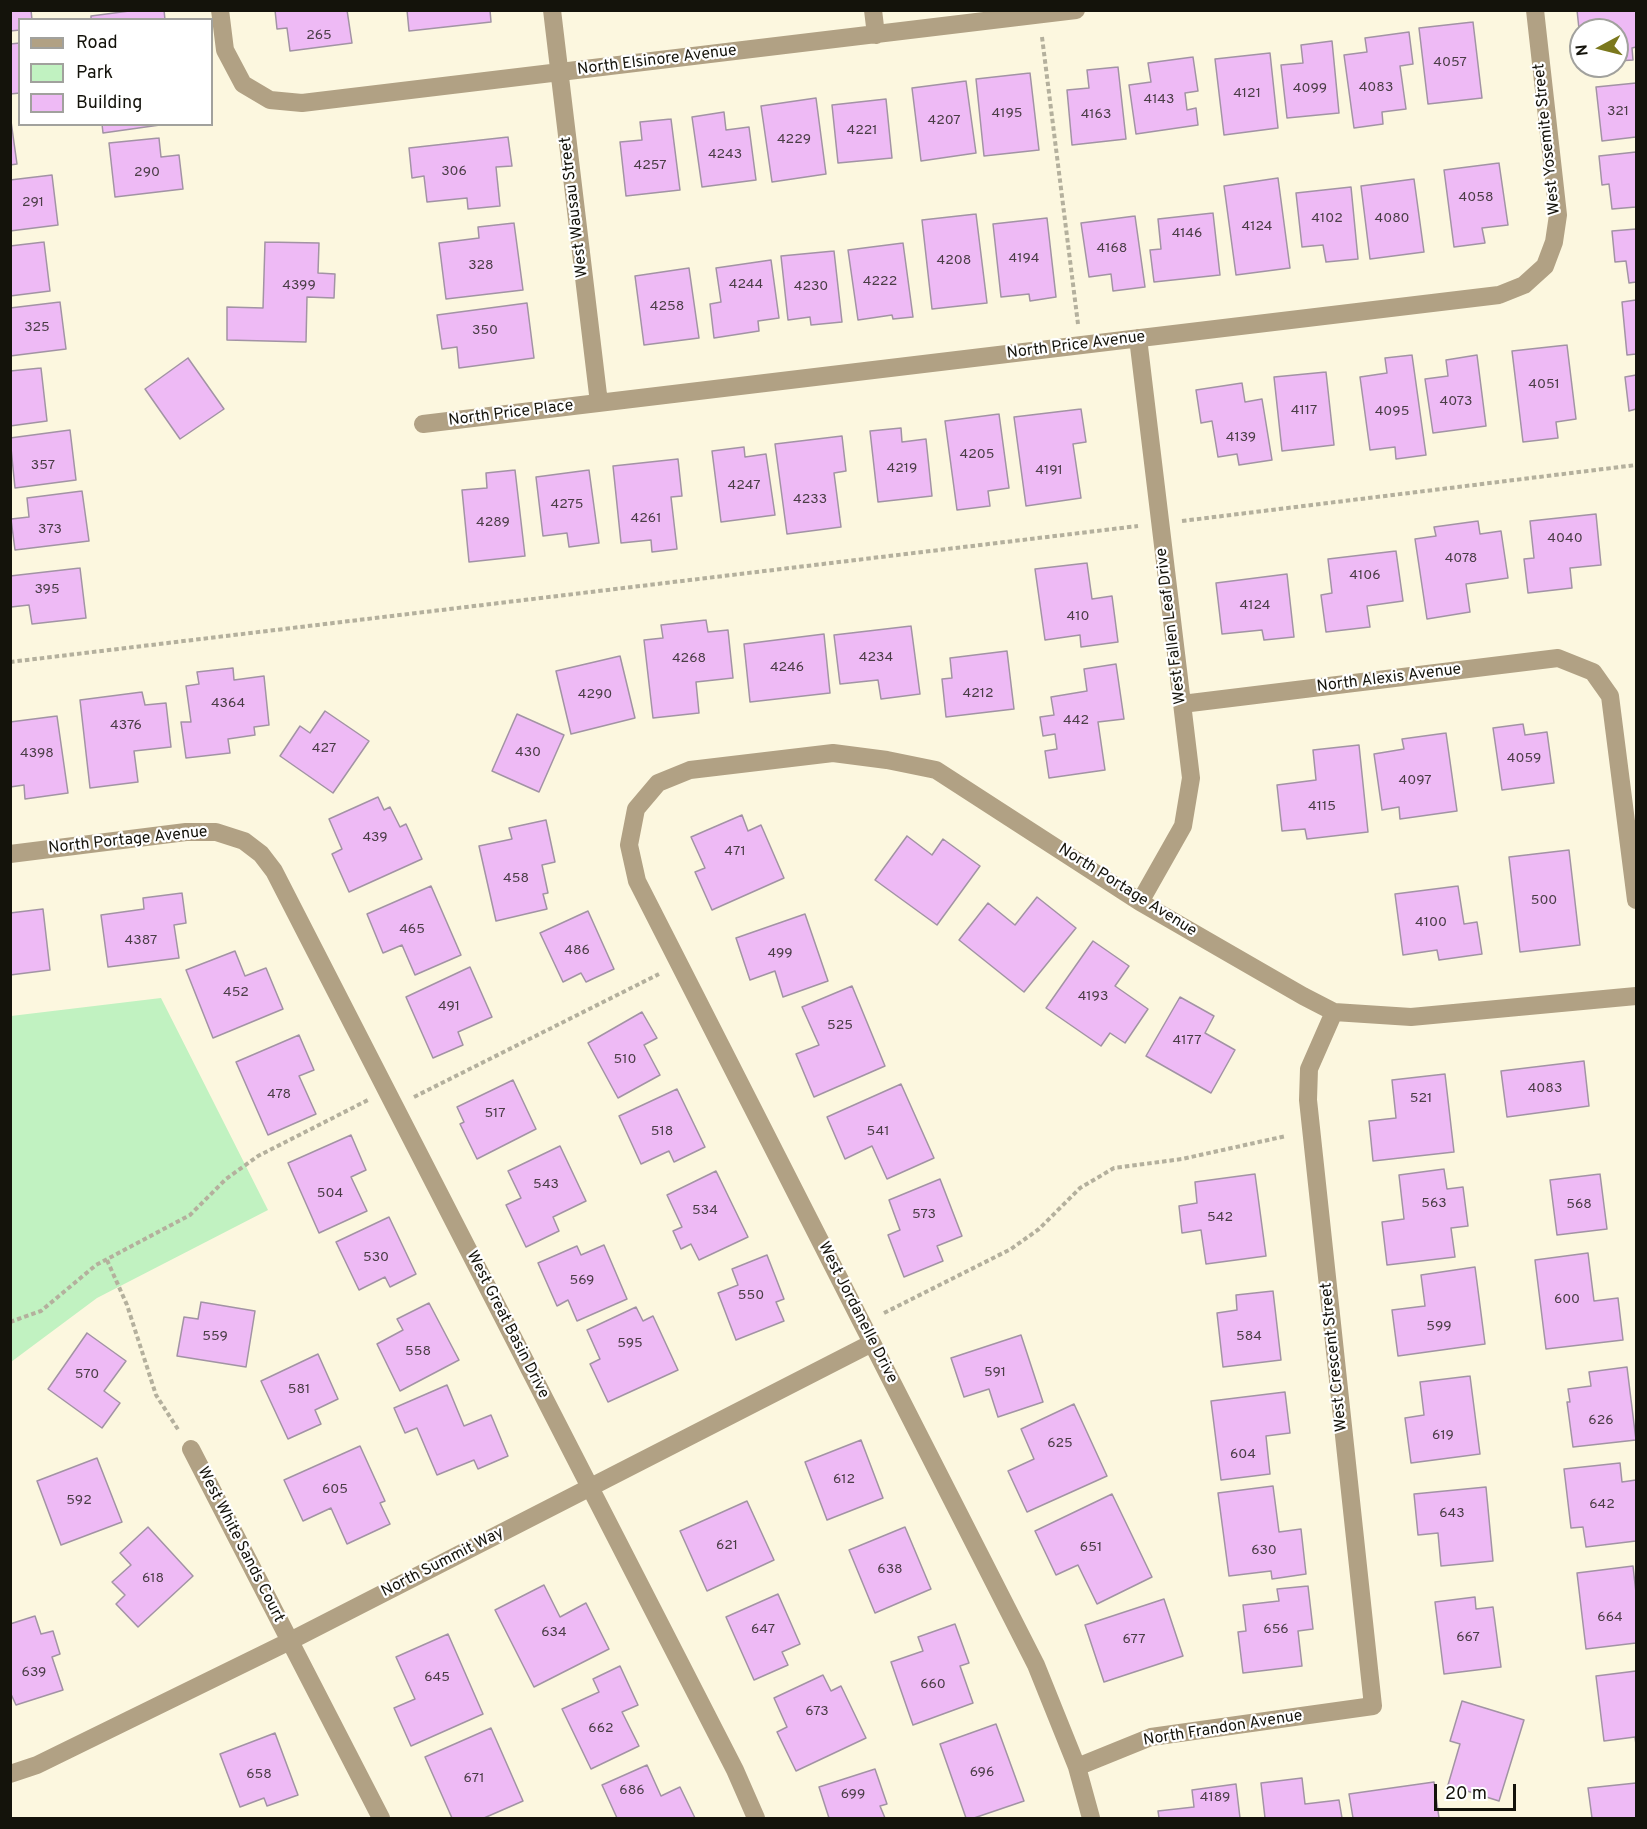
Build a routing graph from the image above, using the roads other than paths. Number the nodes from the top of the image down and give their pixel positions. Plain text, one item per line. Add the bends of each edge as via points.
1 (220, 10) edge
2 (552, 10) edge
3 (873, 10) edge
4 (1076, 10) edge
5 (1535, 10) edge
6 (1039, 13) edge
7 (876, 35) junction
8 (559, 72) junction
9 (1545, 266) joint
10 (1138, 338) junction
11 (599, 404) junction
12 (423, 424) dead end
13 (1182, 704) junction
14 (636, 809) joint
15 (244, 841) joint
16 (10, 854) edge
17 (1636, 900) edge
18 (1140, 902) junction
19 (1636, 996) edge
20 (1334, 1012) junction
21 (872, 1342) junction
22 (191, 1449) road end
23 (590, 1488) junction
24 (290, 1641) junction
25 (1373, 1706) joint
26 (1077, 1767) junction
27 (10, 1774) edge
28 (381, 1818) edge
29 (756, 1818) edge
30 (1091, 1818) edge

1 - 8 street, North Elsinore Avenue via 225,50 243,84 270,100 302,103
2 - 8 street, West Wausau Street
3 - 7 street
4 - 6 street, North Elsinore Avenue
5 - 9 street, West Yosemite Street via 1558,215
6 - 7 street, North Elsinore Avenue
7 - 8 street, North Elsinore Avenue
8 - 11 street, West Wausau Street
9 - 10 street, North Price Avenue via 1524,285 1499,295
10 - 11 street, North Price Avenue
10 - 13 street, West Fallen Leaf Drive
11 - 12 street, North Price Place
13 - 17 street, North Alexis Avenue via 1558,658 1593,672 1610,696
13 - 18 street, West Fallen Leaf Drive via 1191,778 1183,826
14 - 18 street, North Portage Avenue via 657,783 690,770 832,753 887,760 936,770
14 - 21 street, West Jordanelle Drive via 629,845 637,881
15 - 16 street, North Portage Avenue via 216,832 186,832
15 - 23 street, West Great Basin Drive via 274,871
18 - 20 street, North Portage Avenue
19 - 20 street, North Portage Avenue via 1411,1017
20 - 25 street, West Crescent Street via 1309,1069 1308,1100
21 - 23 street, North Summit Way
21 - 26 street, West Jordanelle Drive via 1036,1665
22 - 24 street, West White Sands Court
23 - 24 street, North Summit Way
23 - 29 street, West Great Basin Drive
24 - 27 street, North Summit Way via 37,1765
24 - 28 street, West White Sands Court
25 - 26 street, North Frandon Avenue via 1151,1737
26 - 30 street, West Jordanelle Drive

